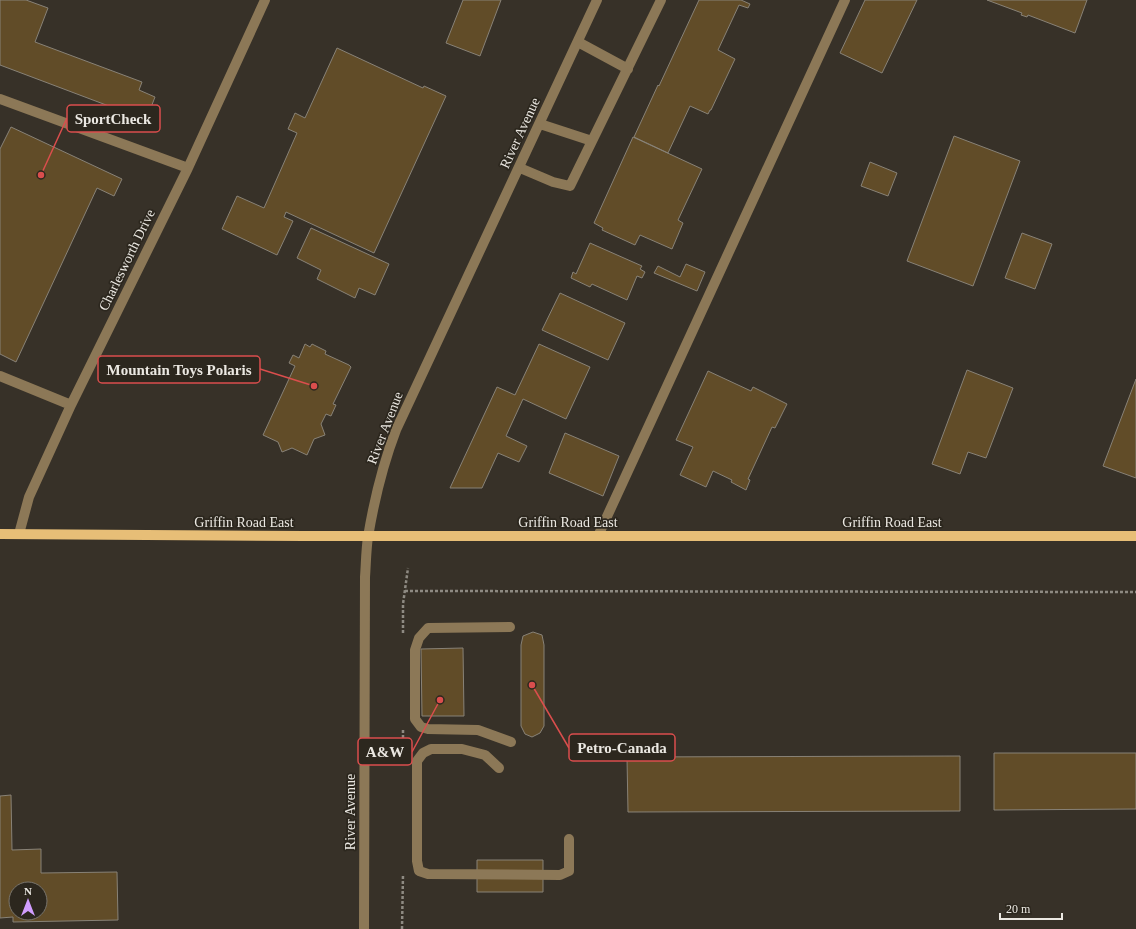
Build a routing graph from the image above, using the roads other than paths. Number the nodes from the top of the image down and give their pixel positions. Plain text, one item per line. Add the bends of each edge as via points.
1 (265, 0) edge
2 (597, 0) edge
3 (661, 0) edge
4 (845, 0) edge
5 (578, 42) junction
6 (628, 69) junction
7 (0, 99) edge
8 (540, 124) junction
9 (592, 141) junction
10 (188, 168) junction
11 (520, 168) junction
12 (0, 376) edge
13 (71, 405) junction
14 (0, 534) edge
15 (18, 534) junction
16 (369, 536) junction
17 (598, 536) junction
18 (1136, 536) edge
19 (510, 627) dead end
20 (511, 742) dead end
21 (499, 768) dead end
22 (568, 839) dead end
23 (364, 929) edge

1 - 10 street, Charlesworth Drive
2 - 5 street, River Avenue
3 - 6 street
4 - 17 street
5 - 6 street
5 - 8 street, River Avenue
6 - 9 street
7 - 10 street
8 - 9 street
8 - 11 street, River Avenue
9 - 11 street via 570,186
10 - 13 street, Charlesworth Drive
11 - 16 street, River Avenue via 396,430 388,451
12 - 13 street
13 - 15 street, Charlesworth Drive via 29,497
14 - 15 main road, Griffin Road East
15 - 16 main road, Griffin Road East
16 - 17 main road, Griffin Road East
16 - 23 street, River Avenue via 365,577
17 - 18 main road, Griffin Road East
19 - 20 street via 428,628 419,638 415,650 415,719 421,727 428,729 478,730
21 - 22 street via 485,755 462,749 431,749 416,761 416,861 419,871 428,874 560,875 569,870

